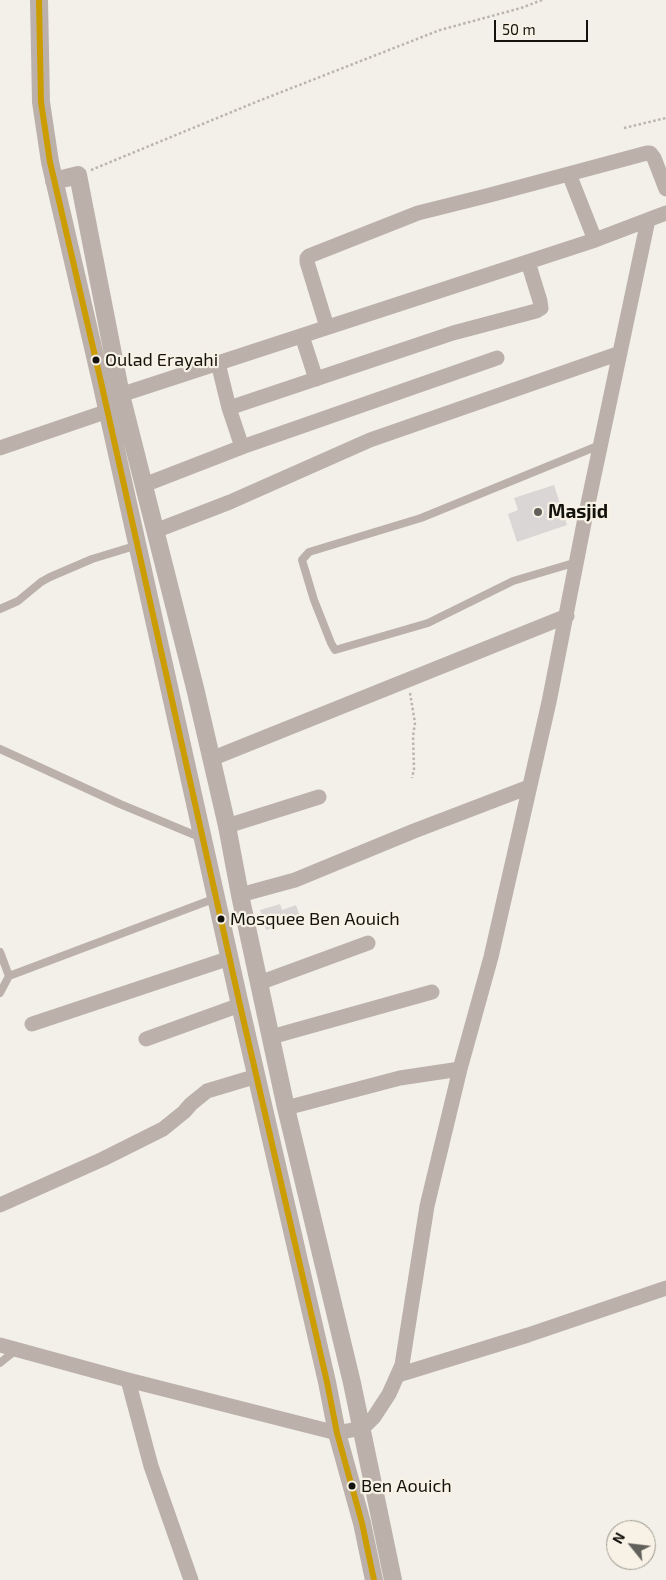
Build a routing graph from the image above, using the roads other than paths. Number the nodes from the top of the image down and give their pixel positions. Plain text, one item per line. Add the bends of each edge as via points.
1 (39, 0) edge
2 (569, 174) junction
3 (54, 181) junction
4 (666, 189) edge
5 (666, 213) edge
6 (648, 220) junction
7 (595, 240) junction
8 (528, 262) junction
9 (328, 328) junction
10 (302, 336) junction
11 (620, 353) junction
12 (497, 358) dead end
13 (218, 363) junction
14 (316, 379) junction
15 (111, 402) junction
16 (229, 408) junction
17 (600, 444) junction
18 (242, 447) junction
19 (0, 448) edge
20 (144, 485) junction
21 (155, 531) junction
22 (138, 545) junction
23 (577, 562) junction
24 (0, 609) edge
25 (566, 616) junction
26 (180, 630) junction
27 (158, 636) junction
28 (0, 749) edge
29 (210, 759) junction
30 (529, 787) junction
31 (319, 797) dead end
32 (227, 826) junction
33 (203, 838) junction
34 (240, 895) junction
35 (216, 897) junction
36 (368, 943) dead end
37 (0, 952) edge
38 (230, 958) junction
39 (9, 976) junction
40 (259, 983) junction
41 (432, 992) dead end
42 (0, 993) edge
43 (240, 1005) junction
44 (32, 1024) dead end
45 (271, 1037) junction
46 (146, 1039) dead end
47 (460, 1069) junction
48 (257, 1076) junction
49 (286, 1108) junction
50 (0, 1204) edge
51 (666, 1288) edge
52 (0, 1345) edge
53 (16, 1350) junction
54 (0, 1363) edge
55 (398, 1375) junction
56 (128, 1380) junction
57 (362, 1428) junction
58 (336, 1433) junction
59 (191, 1580) edge
60 (374, 1580) edge
61 (394, 1580) edge

1 - 3 street via 41,102
2 - 4 street via 650,153
2 - 7 street
2 - 9 street via 418,213 309,256 307,262
3 - 15 street
3 - 15 street via 78,175
5 - 6 street
6 - 7 street
6 - 11 street
7 - 8 street
8 - 9 street
8 - 14 street via 540,301 541,308 536,311 453,333
9 - 10 street
10 - 13 street
10 - 14 street
11 - 17 street
11 - 21 street via 370,440 230,502
12 - 18 street
13 - 15 street
13 - 16 street
14 - 16 street
15 - 19 street
15 - 20 street
15 - 22 street
16 - 18 street
17 - 23 street
17 - 23 lane via 421,518 309,552 302,560 314,600 335,650 428,623 513,580
18 - 20 street
20 - 21 street
21 - 26 street
22 - 24 lane via 92,559 50,577 18,601
22 - 27 street
23 - 25 street
25 - 29 street
25 - 30 street
26 - 27 street
26 - 29 street
27 - 33 street
28 - 33 lane
29 - 32 street
30 - 34 street via 295,880
30 - 47 street via 490,958
31 - 32 street
32 - 34 street
33 - 35 street
34 - 40 street
35 - 38 street
35 - 39 lane
36 - 40 street
37 - 39 lane
38 - 43 street
38 - 44 street
39 - 42 lane
40 - 45 street
41 - 45 street
43 - 46 street
43 - 48 street
45 - 49 street
47 - 49 street via 400,1078
47 - 55 street via 427,1206 407,1339
48 - 50 street via 207,1091 163,1129
48 - 58 street
49 - 57 street
51 - 55 street
52 - 53 street
53 - 54 lane
53 - 56 street
55 - 57 street via 374,1417
56 - 58 street
56 - 59 street via 151,1466
57 - 58 street
57 - 61 street
58 - 60 street via 362,1523

